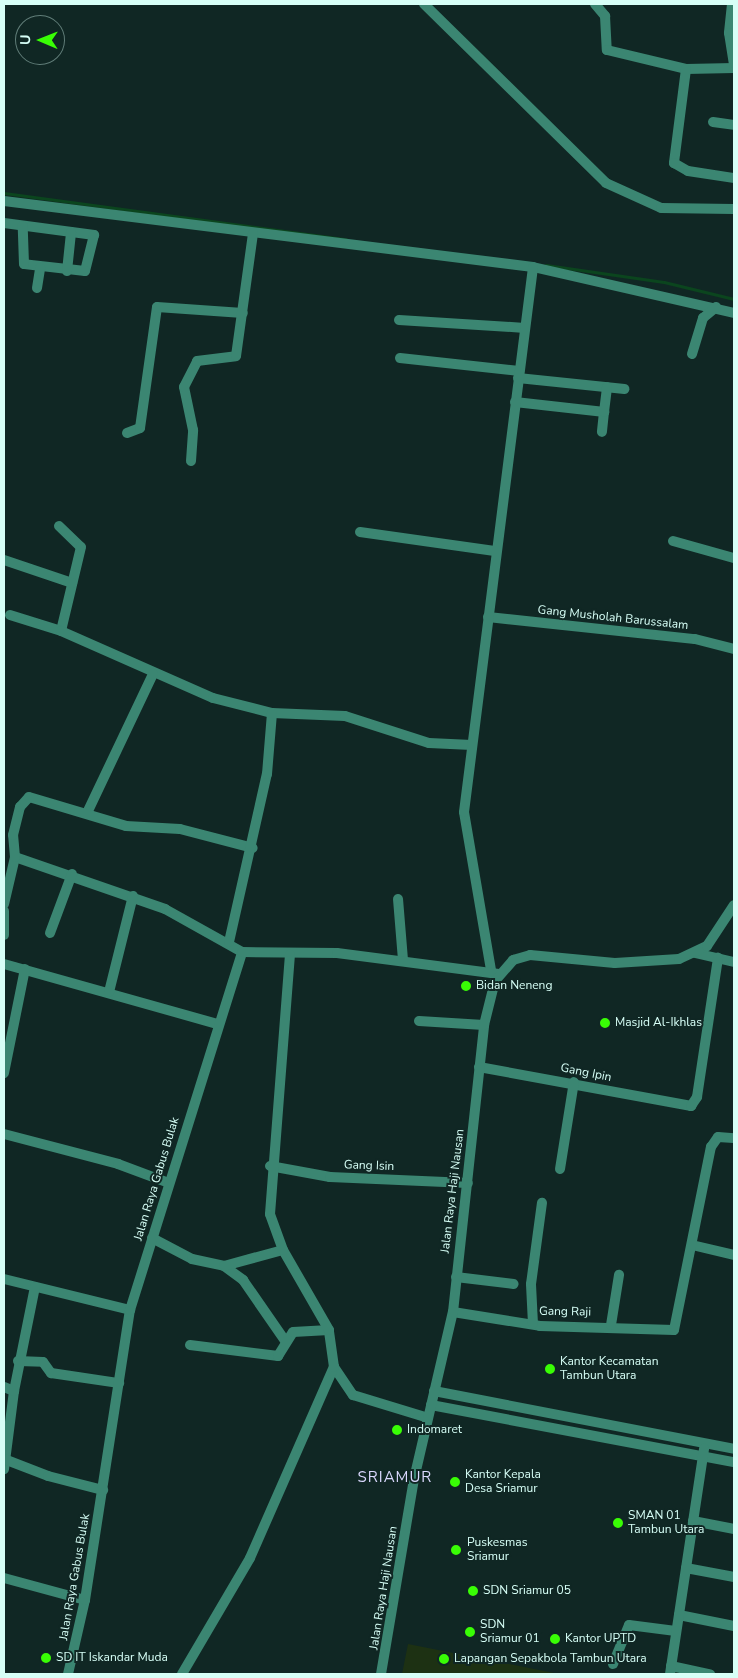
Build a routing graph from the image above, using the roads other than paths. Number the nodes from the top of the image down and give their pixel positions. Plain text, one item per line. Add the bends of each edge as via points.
1 (424, 4) edge
2 (595, 4) edge
3 (732, 4) edge
4 (734, 63) edge
5 (734, 68) edge
6 (686, 69) junction
7 (713, 122) dead end
8 (734, 125) edge
9 (734, 178) edge
10 (4, 201) edge
11 (734, 209) edge
12 (4, 223) edge
13 (24, 226) junction
14 (71, 232) junction
15 (253, 233) junction
16 (533, 267) junction
17 (40, 268) junction
18 (67, 271) junction
19 (36, 288) dead end
20 (716, 307) junction
21 (243, 313) junction
22 (734, 313) edge
23 (399, 320) dead end
24 (525, 328) junction
25 (692, 354) dead end
26 (400, 358) dead end
27 (518, 374) junction
28 (607, 387) junction
29 (624, 389) dead end
30 (515, 402) junction
31 (604, 412) junction
32 (602, 432) dead end
33 (127, 433) dead end
34 (191, 461) dead end
35 (60, 526) dead end
36 (360, 532) dead end
37 (673, 541) dead end
38 (495, 550) junction
39 (734, 558) edge
40 (4, 560) edge
41 (72, 583) junction
42 (10, 615) dead end
43 (488, 617) junction
44 (61, 631) junction
45 (734, 648) edge
46 (152, 674) junction
47 (272, 713) junction
48 (472, 745) junction
49 (87, 813) junction
50 (252, 848) junction
51 (15, 857) junction
52 (72, 874) junction
53 (133, 896) junction
54 (398, 899) dead end
55 (4, 904) edge
56 (734, 904) edge
57 (4, 911) edge
58 (50, 933) dead end
59 (4, 935) edge
60 (229, 942) junction
61 (242, 952) junction
62 (695, 953) junction
63 (290, 954) junction
64 (718, 958) junction
65 (403, 960) junction
66 (734, 962) edge
67 (4, 964) edge
68 (25, 969) junction
69 (495, 972) junction
70 (109, 992) junction
71 (419, 1021) dead end
72 (218, 1024) junction
73 (484, 1025) junction
74 (479, 1067) junction
75 (4, 1074) edge
76 (574, 1082) junction
77 (4, 1134) edge
78 (734, 1138) edge
79 (270, 1166) junction
80 (560, 1169) dead end
81 (169, 1183) junction
82 (468, 1183) junction
83 (542, 1203) dead end
84 (152, 1238) junction
85 (692, 1245) junction
86 (283, 1250) junction
87 (734, 1255) edge
88 (224, 1266) junction
89 (619, 1275) dead end
90 (456, 1277) junction
91 (4, 1279) edge
92 (514, 1284) dead end
93 (35, 1287) junction
94 (130, 1310) junction
95 (453, 1312) junction
96 (533, 1324) junction
97 (611, 1325) junction
98 (329, 1330) junction
99 (286, 1342) junction
100 (190, 1345) dead end
101 (18, 1361) junction
102 (334, 1367) junction
103 (119, 1384) junction
104 (4, 1387) edge
105 (14, 1391) junction
106 (434, 1391) junction
107 (431, 1405) junction
108 (505, 1406) junction
109 (428, 1418) junction
110 (502, 1420) junction
111 (705, 1443) junction
112 (734, 1449) edge
113 (703, 1456) junction
114 (5, 1462) edge
115 (734, 1462) edge
116 (103, 1490) junction
117 (693, 1521) junction
118 (734, 1529) edge
119 (686, 1568) junction
120 (734, 1577) edge
121 (4, 1578) edge
122 (86, 1600) junction
123 (679, 1615) junction
124 (734, 1626) edge
125 (676, 1631) junction
126 (613, 1664) dead end
127 (670, 1670) edge
128 (68, 1674) edge
129 (182, 1674) edge
130 (381, 1674) edge
131 (710, 1674) edge

1 - 11 street via 606,183 661,208
2 - 6 street via 605,16 606,49
3 - 4 street via 729,33
5 - 6 street
6 - 9 street via 674,163 688,171
7 - 8 street
10 - 15 street
12 - 13 street
13 - 14 street
13 - 17 street via 22,261
14 - 18 street
14 - 18 street via 94,238 85,271
15 - 16 street
15 - 21 street
16 - 20 street
16 - 24 street
17 - 18 street
17 - 19 street
20 - 22 street
20 - 25 street via 703,318
21 - 33 street via 157,307 140,428
21 - 34 street via 236,356 197,361 184,387 194,430
23 - 24 street
24 - 27 street
26 - 27 street
27 - 28 street
27 - 30 street
28 - 29 street
28 - 31 street
30 - 31 street
30 - 38 street
31 - 32 street
35 - 41 street via 80,546
36 - 38 street
37 - 39 street
38 - 43 street
40 - 41 street
41 - 44 street
42 - 44 street
43 - 45 street, Gang Musholah Barussalam via 695,639
43 - 48 street
44 - 46 street
46 - 47 street via 213,698
46 - 49 street
47 - 48 street via 345,716 429,743
47 - 50 street
48 - 69 street via 464,812
49 - 50 street via 126,826 180,829
49 - 51 street via 29,797 20,807 13,835
50 - 60 street
51 - 52 street
51 - 55 street
52 - 53 street
52 - 58 street
53 - 60 street
53 - 70 street
54 - 65 street
56 - 62 street via 714,939
57 - 59 street
60 - 61 street
61 - 63 street
61 - 72 street, Jalan Raya Gabus Bulak
62 - 64 street
62 - 69 street via 642,963 530,956 513,960
63 - 65 street
63 - 79 street
64 - 66 street
64 - 76 street, Gang Ipin via 697,1097 688,1107
65 - 69 street
67 - 68 street
68 - 70 street
68 - 75 street
69 - 73 street, Jalan Raya Haji Nausan
70 - 72 street
71 - 73 street
72 - 81 street, Jalan Raya Gabus Bulak
73 - 74 street, Jalan Raya Haji Nausan
74 - 76 street, Gang Ipin
74 - 82 street, Jalan Raya Haji Nausan
76 - 80 street
77 - 81 street via 118,1164
78 - 85 street via 724,1135 713,1140
79 - 82 street, Gang Isin via 330,1177
79 - 86 street via 270,1214
81 - 84 street, Jalan Raya Gabus Bulak
82 - 90 street, Jalan Raya Haji Nausan
83 - 96 street via 531,1284
84 - 88 street via 186,1257
84 - 94 street, Jalan Raya Gabus Bulak
85 - 87 street
85 - 97 street, Gang Raji via 676,1326 671,1331
86 - 88 street
86 - 98 street
88 - 99 street via 249,1286
89 - 97 street
90 - 92 street
90 - 95 street, Jalan Raya Haji Nausan
91 - 93 street
93 - 94 street
93 - 101 street
94 - 103 street, Jalan Raya Gabus Bulak
95 - 96 street, Gang Raji
95 - 106 street, Jalan Raya Haji Nausan
96 - 97 street, Gang Raji
98 - 99 street via 293,1332
98 - 102 street
99 - 100 street via 281,1355 274,1356
101 - 103 street via 42,1362 51,1373
101 - 105 street
102 - 109 street via 353,1395
102 - 129 street via 250,1558
103 - 116 street, Jalan Raya Gabus Bulak
104 - 105 street
105 - 114 street
106 - 107 street, Jalan Raya Haji Nausan
106 - 108 street
107 - 109 street, Jalan Raya Haji Nausan
107 - 110 street
108 - 110 street
108 - 111 street
109 - 130 street, Jalan Raya Haji Nausan
110 - 113 street
111 - 112 street
111 - 113 street
113 - 115 street
113 - 117 street
114 - 116 street
116 - 122 street, Jalan Raya Gabus Bulak
117 - 118 street
117 - 119 street
119 - 120 street
119 - 123 street
121 - 122 street
122 - 128 street, Jalan Raya Gabus Bulak
123 - 124 street
123 - 125 street
125 - 126 street via 629,1624
125 - 127 street
127 - 131 street

